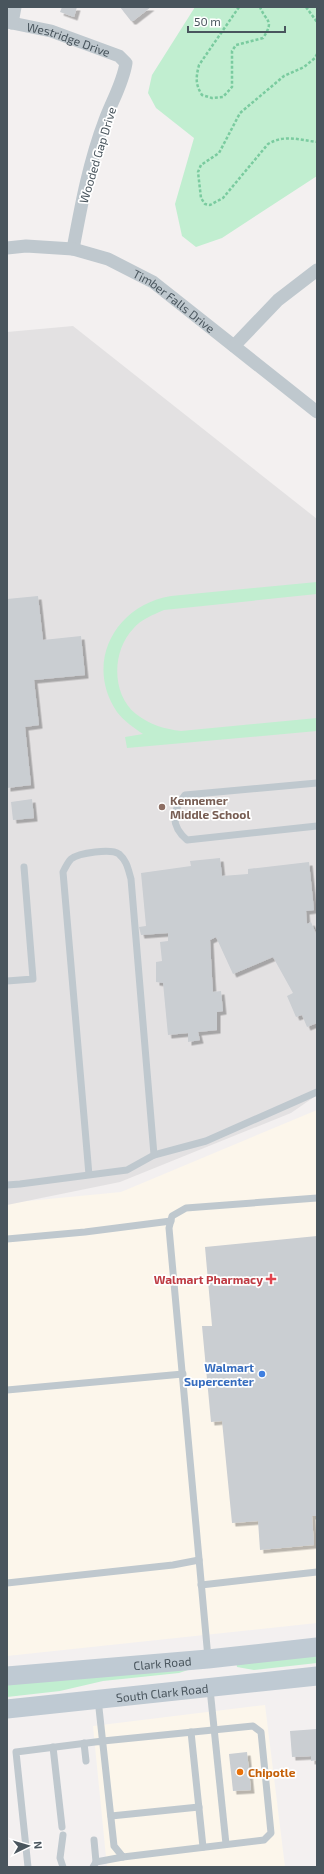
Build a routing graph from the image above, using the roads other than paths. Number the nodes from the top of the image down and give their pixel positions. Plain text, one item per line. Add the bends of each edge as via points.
1 (14, 7) edge
2 (9, 22) edge
3 (126, 63) joint
4 (7, 248) edge
5 (73, 249) junction
6 (317, 270) edge
7 (234, 346) junction
8 (317, 412) edge
9 (317, 783) edge
10 (317, 826) edge
11 (24, 867) dead end
12 (7, 981) edge
13 (317, 1092) edge
14 (154, 1156) junction
15 (89, 1175) junction
16 (7, 1185) edge
17 (317, 1198) edge
18 (171, 1221) junction
19 (7, 1238) edge
20 (183, 1374) junction
21 (7, 1390) edge
22 (199, 1560) junction
23 (317, 1572) edge
24 (7, 1583) edge
25 (201, 1585) junction
26 (317, 1647) edge
27 (208, 1659) junction
28 (7, 1676) edge
29 (317, 1676) edge
30 (210, 1687) junction
31 (98, 1699) junction
32 (7, 1709) edge
33 (214, 1730) junction
34 (191, 1732) junction
35 (103, 1741) junction
36 (84, 1743) junction
37 (53, 1747) junction
38 (86, 1761) dead end
39 (199, 1807) junction
40 (111, 1816) junction
41 (62, 1827) dead end
42 (63, 1834) dead end
43 (94, 1840) dead end
44 (226, 1844) junction
45 (203, 1847) junction
46 (123, 1857) junction
47 (94, 1865) edge
48 (28, 1867) edge
49 (63, 1867) edge

1 - 2 street
2 - 3 street, Westridge Drive via 58,34 118,56
3 - 5 street, Wooded Gap Drive via 85,188
4 - 5 street, Timber Falls Drive via 26,246
5 - 7 street, Timber Falls Drive via 108,259 153,282
6 - 7 street via 278,300
7 - 8 street, Timber Falls Drive
9 - 10 lane via 185,795 176,806 174,819 179,833 187,840
11 - 12 lane via 33,978
13 - 14 lane via 206,1141
14 - 15 lane via 127,1170
14 - 15 lane via 131,879 127,862 118,853 109,851 81,854 70,859 63,872 63,892
15 - 16 lane
17 - 18 lane via 186,1208 172,1216
18 - 19 lane via 85,1232
18 - 20 lane via 168,1228
20 - 21 lane
20 - 22 lane
22 - 24 lane
22 - 25 lane
23 - 25 lane
25 - 27 lane
26 - 27 main road, Clark Road
27 - 28 main road, Clark Road
27 - 30 main road
29 - 30 main road, South Clark Road
30 - 31 main road, South Clark Road
30 - 33 lane
31 - 32 main road, South Clark Road
31 - 35 lane
33 - 34 lane
33 - 44 lane
33 - 44 lane via 253,1726 262,1732 271,1833 264,1840
34 - 35 lane
34 - 39 lane
35 - 36 lane
35 - 40 lane
36 - 37 lane
36 - 38 lane
37 - 41 lane
37 - 48 lane via 16,1752
39 - 40 lane
39 - 45 lane
40 - 46 lane via 114,1846
42 - 49 lane via 60,1858
43 - 47 lane
44 - 45 lane
45 - 46 lane
46 - 47 lane

